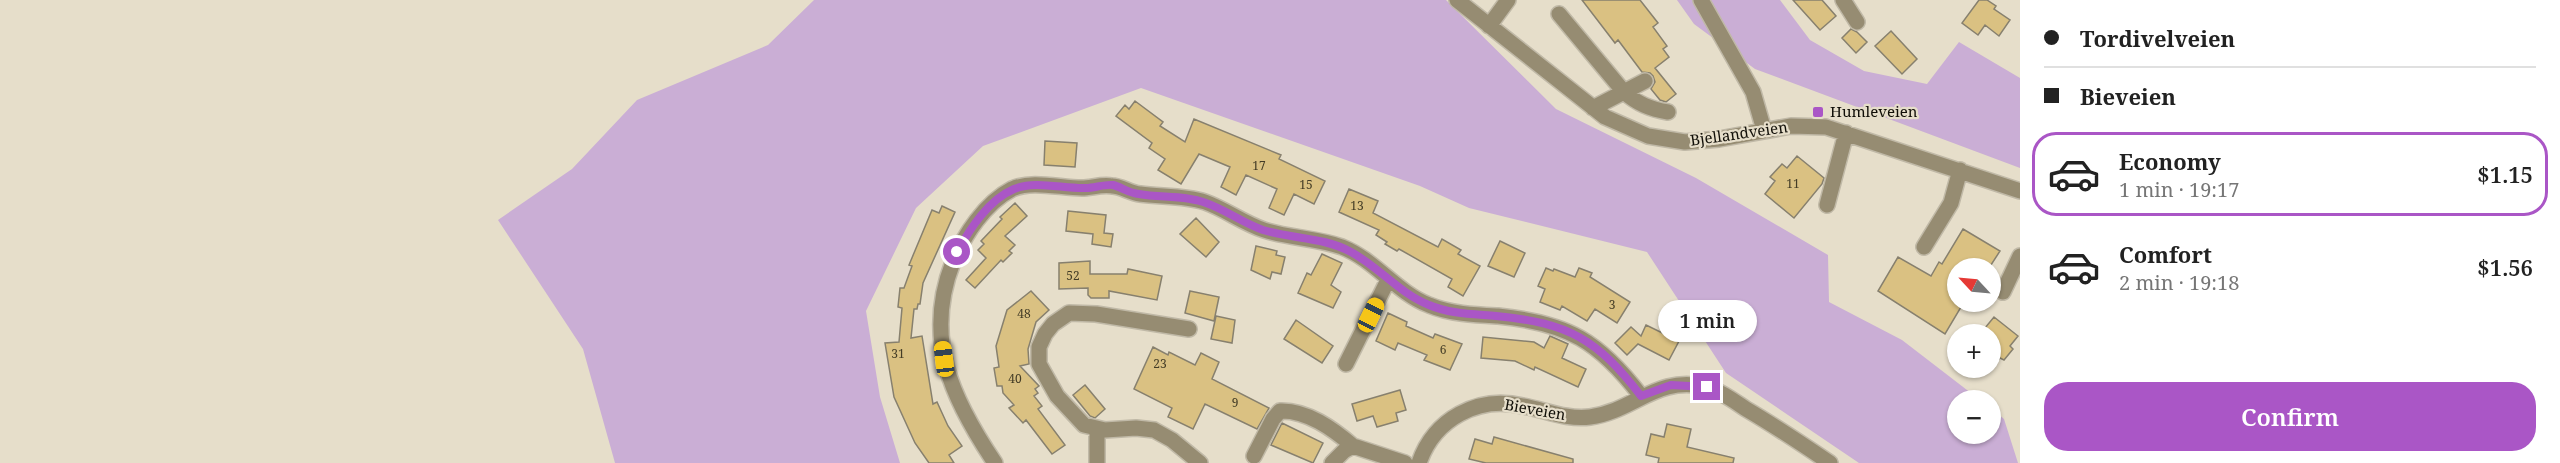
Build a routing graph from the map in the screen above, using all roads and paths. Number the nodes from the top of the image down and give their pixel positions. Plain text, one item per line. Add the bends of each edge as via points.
1 (1457, 0) edge
2 (1508, 0) edge
3 (1701, 0) edge
4 (1843, 0) edge
5 (1558, 14) dead end
6 (1857, 22) dead end
7 (1489, 26) junction
8 (1645, 81) dead end
9 (1624, 92) junction
10 (1593, 108) junction
11 (1668, 112) dead end
12 (1764, 130) junction
13 (1846, 132) junction
14 (1960, 170) junction
15 (2020, 191) edge
16 (1827, 205) dead end
17 (1924, 247) dead end
18 (2020, 256) edge
19 (1388, 280) junction
20 (2003, 292) dead end
21 (1189, 329) dead end
22 (1346, 364) dead end
23 (1641, 396) junction
24 (1097, 429) junction
25 (1353, 446) junction
26 (1254, 456) dead end
27 (995, 463) edge
28 (1097, 463) edge
29 (1200, 463) edge
30 (1332, 463) edge
31 (1405, 463) edge
32 (1419, 463) edge
33 (1830, 463) edge

1 - 7 street, Bjellandveien
2 - 7 street
3 - 12 street via 1753,92
4 - 6 street
5 - 9 street
7 - 10 street, Bjellandveien
8 - 9 street
9 - 10 street
9 - 11 street via 1652,110
10 - 12 street, Bjellandveien via 1633,131 1664,140 1719,139
12 - 13 street, Bjellandveien via 1809,126
13 - 14 street, Bjellandveien
13 - 16 street
14 - 15 street, Bjellandveien
14 - 17 street via 1951,203
18 - 20 street
19 - 22 street
19 - 23 street via 1440,309 1527,320 1584,338 1618,367
19 - 27 street via 1342,247 1267,231 1205,202 1138,194 1113,185 1012,189 967,234 949,273 941,306 942,346 949,382
21 - 24 street via 1078,313 1069,313 1053,324 1040,347 1039,364 1073,416
23 - 32 street, Bieveien via 1612,411 1586,417 1557,415 1511,403 1475,407 1437,430
23 - 33 street, Bieveien via 1671,385 1707,387
24 - 28 street
24 - 29 street via 1154,430
25 - 26 street via 1310,417 1280,411
25 - 30 street
25 - 31 street

